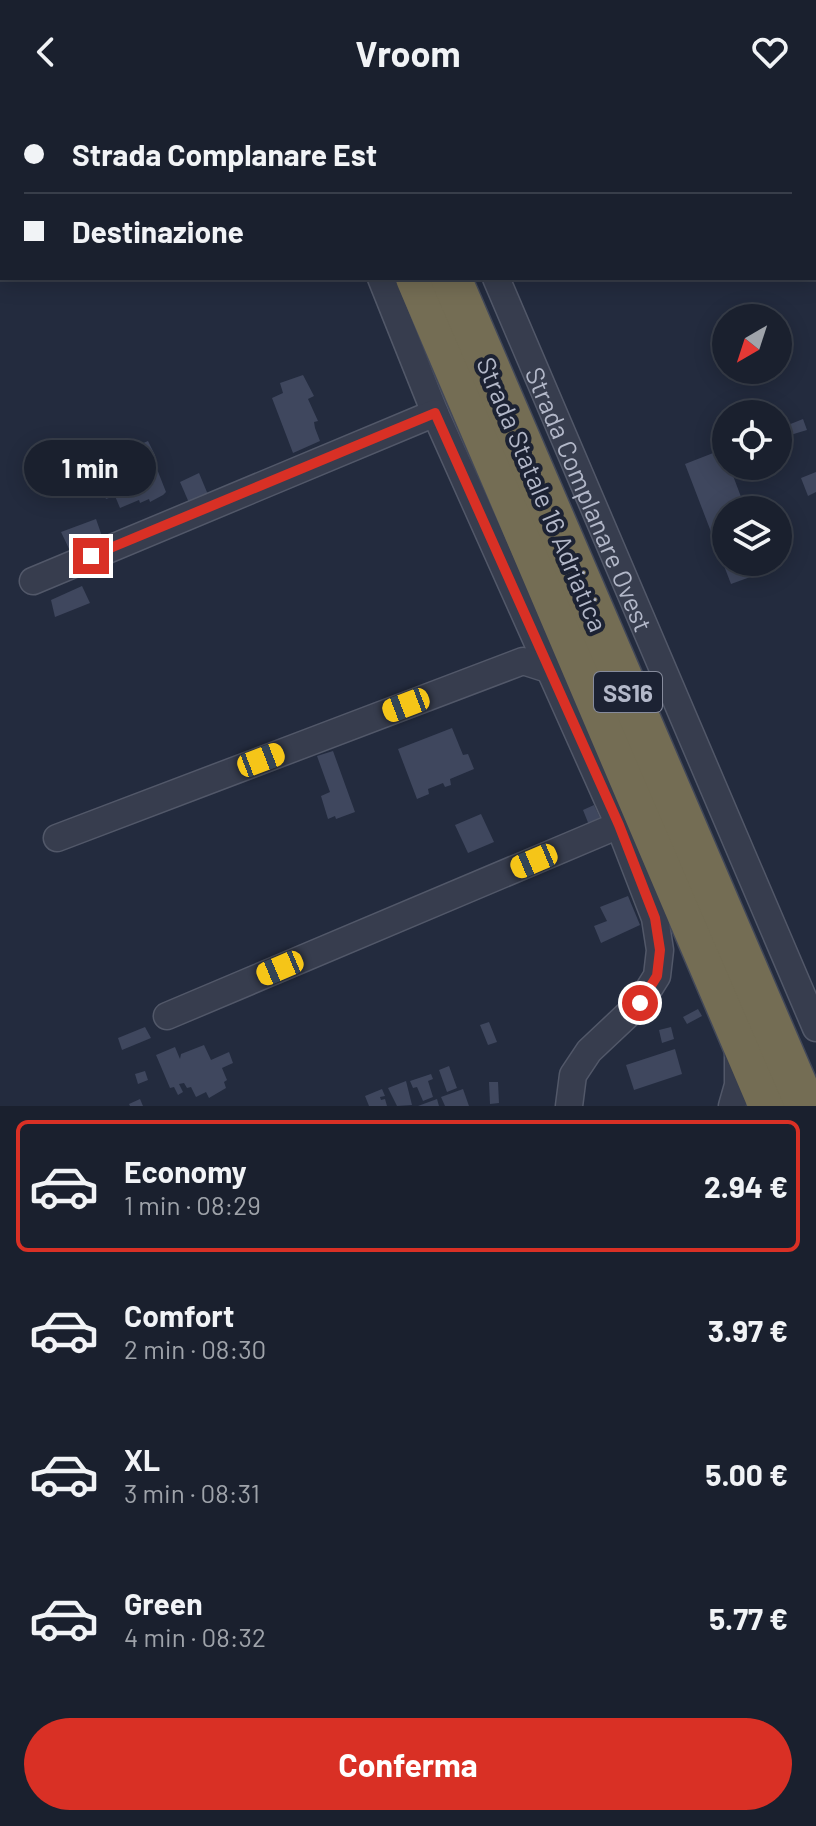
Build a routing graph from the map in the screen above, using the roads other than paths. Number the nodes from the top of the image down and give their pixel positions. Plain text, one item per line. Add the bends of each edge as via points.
1 (382, 280) edge
2 (417, 280) edge
3 (452, 280) edge
4 (497, 280) edge
5 (435, 413) junction
6 (33, 581) dead end
7 (548, 669) junction
8 (619, 825) junction
9 (57, 838) dead end
10 (167, 1016) dead end
11 (816, 1028) edge
12 (738, 1034) junction
13 (569, 1106) edge
14 (732, 1106) edge
15 (769, 1106) edge
16 (806, 1106) edge

1 - 5 street
2 - 12 highway, Strada Statale 16 Adriatica / SS16
3 - 16 highway, Strada Statale 16 Adriatica / SS16
4 - 11 street, Strada Complanare Ovest
5 - 6 street
5 - 7 street
7 - 8 street
7 - 9 street via 523,661
8 - 10 street
8 - 13 street via 655,918 657,976 640,1003 589,1051 573,1075
12 - 14 street via 738,1085
12 - 15 highway, Strada Statale 16 Adriatica / SS16

